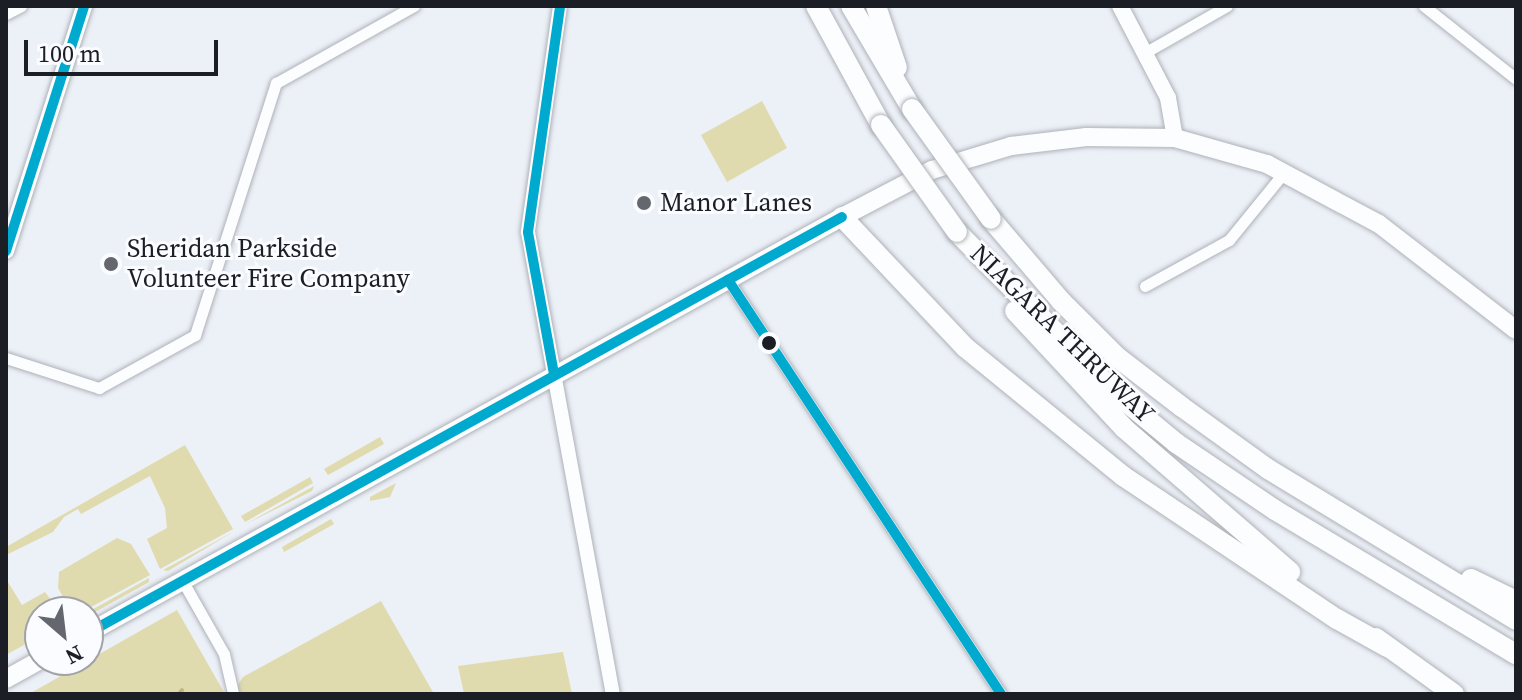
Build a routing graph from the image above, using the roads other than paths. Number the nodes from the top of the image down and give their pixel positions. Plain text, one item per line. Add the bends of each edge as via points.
1 (21, 6) edge
2 (84, 6) edge
3 (414, 6) edge
4 (560, 6) edge
5 (816, 6) edge
6 (851, 6) edge
7 (876, 6) edge
8 (1120, 6) edge
9 (1227, 6) edge
10 (1424, 6) edge
11 (6, 14) edge
12 (1146, 52) junction
13 (1516, 79) edge
14 (912, 109) junction
15 (1175, 138) junction
16 (1285, 171) junction
17 (842, 217) junction
18 (957, 232) junction
19 (6, 251) edge
20 (728, 280) junction
21 (1145, 286) dead end
22 (1516, 330) edge
23 (6, 358) edge
24 (554, 374) junction
25 (1357, 522) junction
26 (182, 580) junction
27 (1516, 601) edge
28 (1516, 620) edge
29 (104, 624) edge
30 (1387, 647) junction
31 (1516, 654) edge
32 (24, 669) edge
33 (6, 679) edge
34 (233, 692) edge
35 (613, 694) edge
36 (1001, 694) edge
37 (1454, 694) edge

1 - 11 street
2 - 19 main road
3 - 23 street via 276,83 195,335 99,388
4 - 24 street via 528,232
5 - 18 highway, NIAGARA THRUWAY, bridge via 881,125
6 - 14 highway, NIAGARA THRUWAY
7 - 14 highway
8 - 12 main road
9 - 12 street
10 - 13 street
12 - 15 main road via 1168,98
14 - 25 highway, NIAGARA THRUWAY, bridge via 991,219 1117,357 1268,469
15 - 16 main road
15 - 17 main road via 1061,139 985,151 932,170
16 - 21 street via 1229,240
16 - 22 main road via 1379,224
17 - 20 main road
17 - 30 highway via 966,348 1123,476
18 - 30 highway via 997,290 1124,428 1257,548
18 - 31 highway, NIAGARA THRUWAY via 1113,391 1176,443 1275,510
20 - 24 main road
20 - 36 street
24 - 26 main road
24 - 35 street
25 - 27 highway
25 - 28 highway, NIAGARA THRUWAY
26 - 29 main road
26 - 34 street via 224,654
30 - 37 highway
32 - 33 main road

